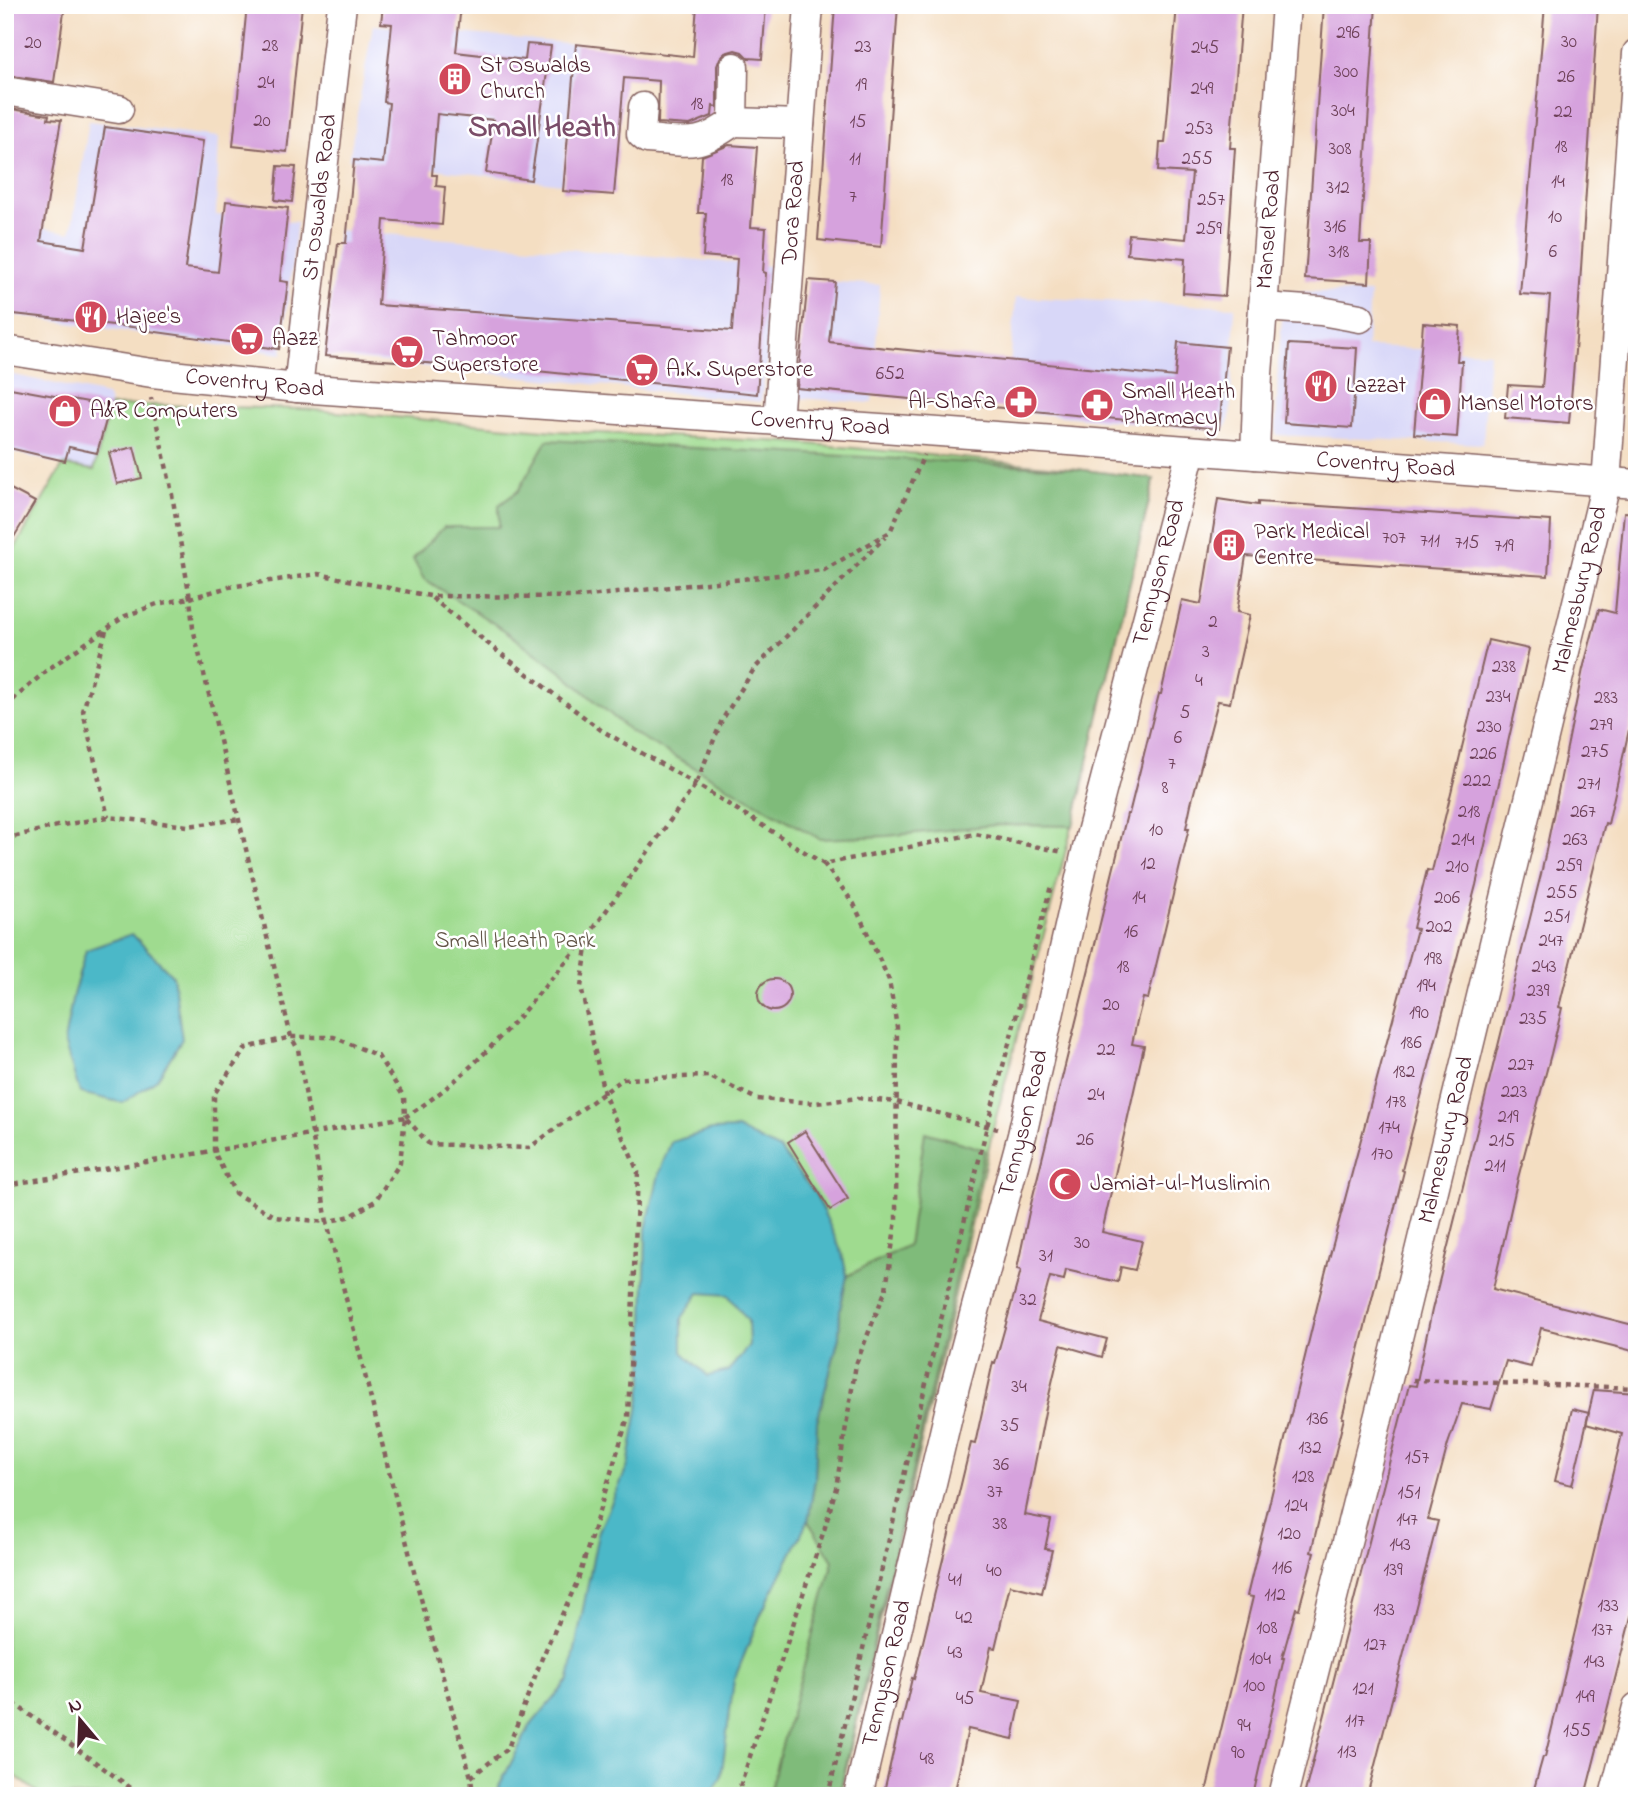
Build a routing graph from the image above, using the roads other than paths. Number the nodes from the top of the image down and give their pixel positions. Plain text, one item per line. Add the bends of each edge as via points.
1 (342, 5) edge
2 (809, 5) edge
3 (1286, 5) edge
4 (1637, 53) edge
5 (734, 67) dead end
6 (5, 92) edge
7 (643, 107) dead end
8 (118, 109) dead end
9 (733, 122) junction
10 (800, 124) junction
11 (1263, 307) junction
12 (1360, 318) dead end
13 (5, 350) edge
14 (298, 388) junction
15 (778, 422) junction
16 (1191, 451) junction
17 (1255, 455) junction
18 (1606, 483) junction
19 (1637, 484) edge
20 (1637, 1707) edge
21 (858, 1796) edge
22 (1283, 1796) edge
23 (1614, 1796) edge

1 - 14 street, St Oswalds Road
2 - 10 street, Dora Road
3 - 11 street, Mansel Road
4 - 18 street, Malmesbury Road
5 - 9 street
6 - 8 street
7 - 9 street via 641,134 647,139 694,143 712,138
9 - 10 street
10 - 15 street, Dora Road
11 - 12 street
11 - 17 street, Mansel Road
13 - 14 street, Coventry Road via 152,373
14 - 15 street, Coventry Road
15 - 16 street, Coventry Road
16 - 17 street, Coventry Road
16 - 21 street, Tennyson Road via 1072,854 1022,1135 955,1386
17 - 18 street, Coventry Road
18 - 19 street, Coventry Road
18 - 22 street, Malmesbury Road
20 - 23 street

